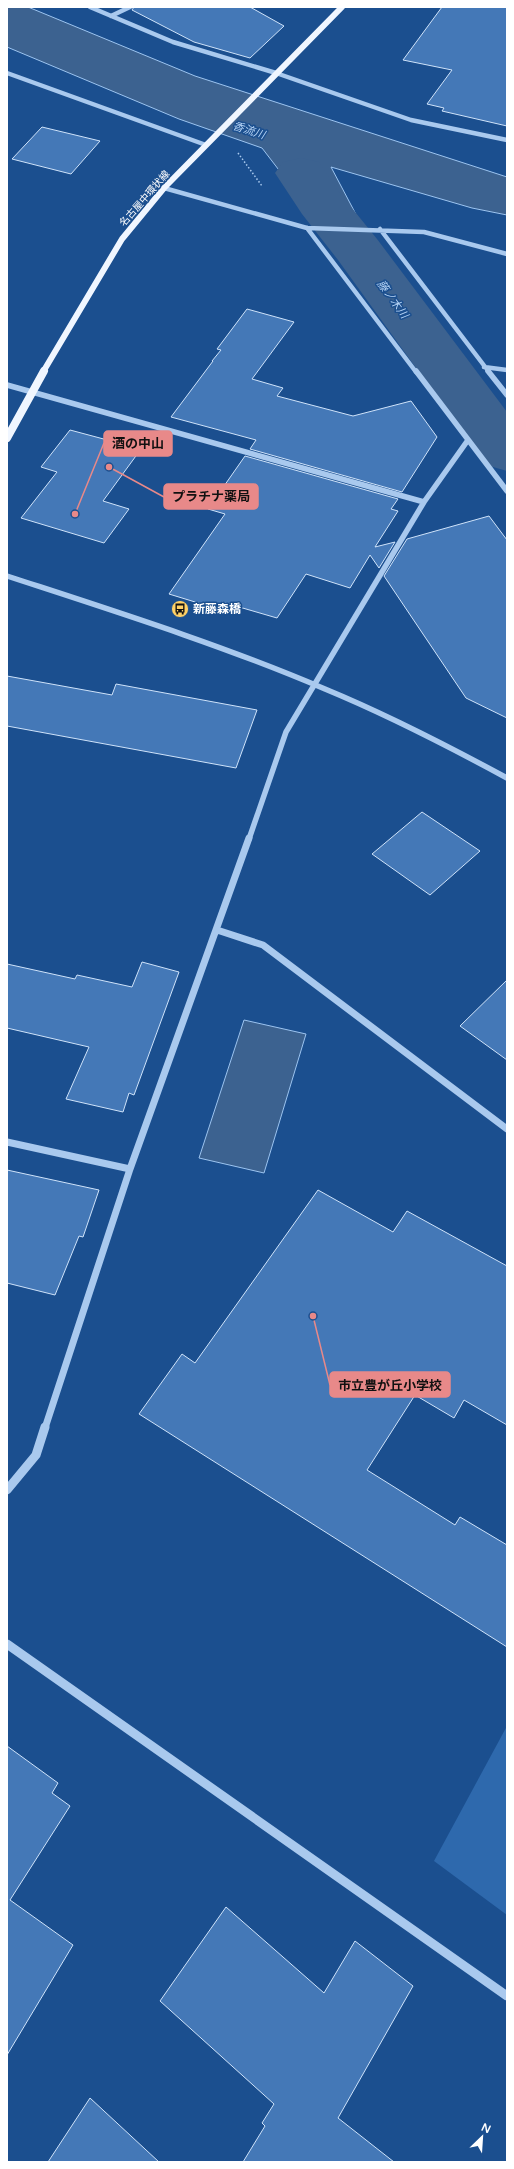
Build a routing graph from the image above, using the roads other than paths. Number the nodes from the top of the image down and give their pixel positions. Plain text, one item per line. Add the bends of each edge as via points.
1 (90, 7) edge
2 (130, 7) edge
3 (342, 7) edge
4 (111, 16) junction
5 (7, 73) edge
6 (276, 73) junction
7 (507, 140) edge
8 (206, 145) junction
9 (164, 188) junction
10 (307, 228) junction
11 (380, 229) junction
12 (507, 254) edge
13 (484, 367) junction
14 (507, 370) edge
15 (7, 385) edge
16 (31, 392) junction
17 (507, 395) edge
18 (7, 438) edge
19 (468, 440) junction
20 (507, 491) edge
21 (424, 502) junction
22 (7, 576) edge
23 (315, 684) junction
24 (507, 778) edge
25 (218, 930) junction
26 (507, 1129) edge
27 (7, 1142) edge
28 (130, 1168) junction
29 (7, 1490) edge
30 (7, 1644) edge
31 (507, 1996) edge

1 - 4 street
2 - 4 street
3 - 6 main road, 名古屋中環状線
4 - 6 street via 173,42
5 - 8 street
6 - 7 street via 411,120
6 - 8 main road, 名古屋中環状線
8 - 9 main road, 名古屋中環状線
9 - 10 street
9 - 16 main road, 名古屋中環状線 via 122,239
10 - 11 street
10 - 19 street
11 - 12 street via 424,232
11 - 13 street
13 - 14 street
13 - 17 street
15 - 16 street
16 - 18 main road, 名古屋中環状線
16 - 21 street
19 - 20 street
19 - 21 street
21 - 23 street
22 - 23 street via 158,624
23 - 24 street via 452,746
23 - 25 street via 286,732
25 - 26 street via 263,945
25 - 28 street
27 - 28 street
28 - 29 street via 36,1455
30 - 31 street

